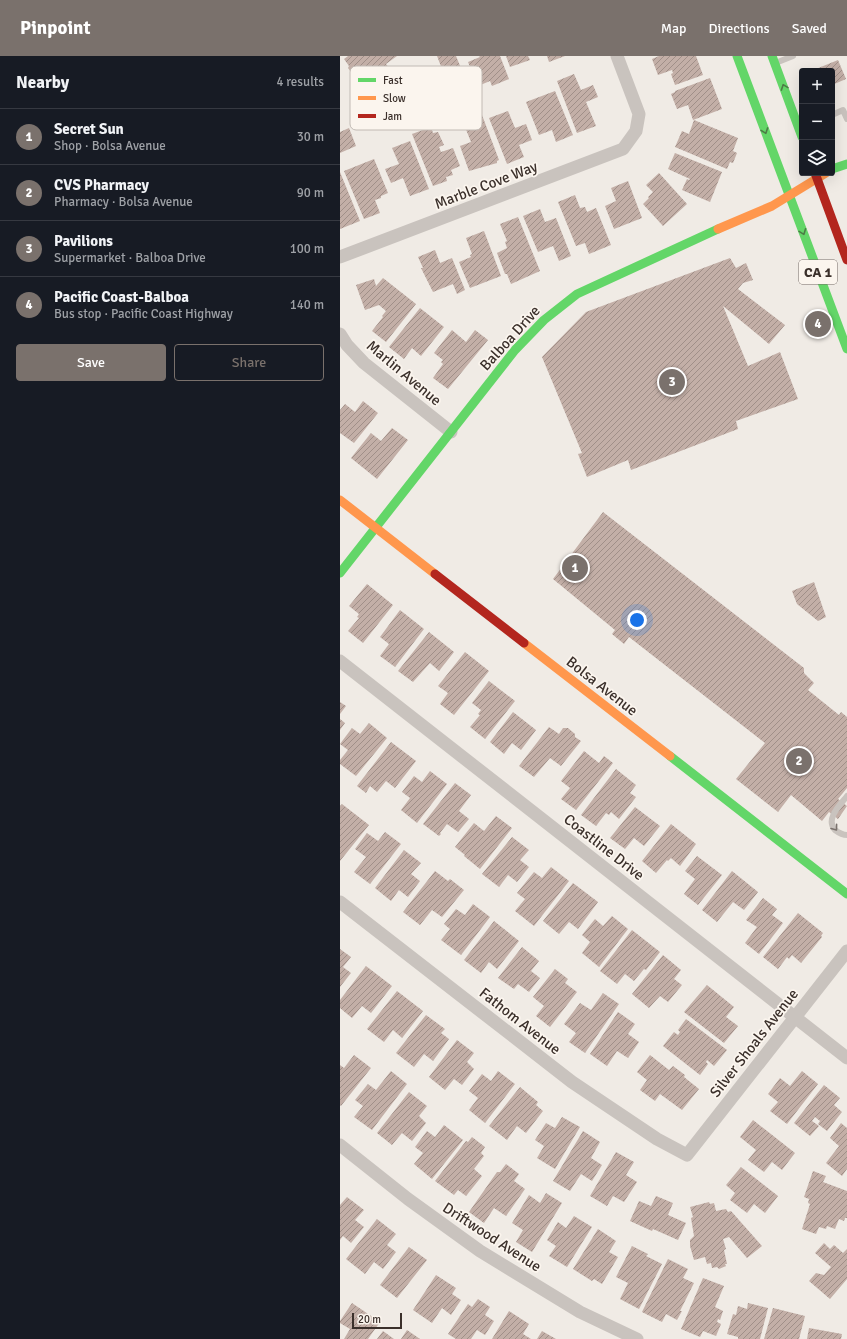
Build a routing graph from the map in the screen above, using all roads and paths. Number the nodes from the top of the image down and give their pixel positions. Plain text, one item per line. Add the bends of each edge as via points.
1 (616, 56) edge
2 (737, 56) edge
3 (793, 56) edge
4 (773, 59) edge
5 (835, 114) edge
6 (847, 119) edge
7 (799, 126) edge
8 (847, 164) edge
9 (835, 168) edge
10 (816, 176) edge
11 (789, 196) junction
12 (340, 258) edge
13 (847, 260) edge
14 (340, 334) edge
15 (847, 349) edge
16 (451, 432) junction
17 (340, 500) edge
18 (376, 528) junction
19 (340, 572) edge
20 (340, 661) edge
21 (847, 796) edge
22 (847, 835) edge
23 (847, 894) edge
24 (340, 902) edge
25 (847, 951) edge
26 (795, 1017) junction
27 (847, 1058) edge
28 (340, 1145) edge
29 (687, 1155) joint
30 (637, 1339) edge

1 - 12 street, Marble Cove Way via 639,114 636,132 624,149
2 -> 11 main road, CA 1
3 - 4 lane
7 -> 4 main road
5 - 6 lane via 844,110
8 - 9 main road
10 - 11 main road, Balboa Drive
10 - 13 main road, CA 1
11 -> 15 main road, CA 1
11 - 16 main road, Balboa Drive via 577,294 556,308 515,350
14 - 16 street, Marlin Avenue via 364,363
16 - 18 main road, Balboa Drive
17 - 18 main road, Bolsa Avenue
18 - 19 main road, Balboa Drive
18 - 23 main road, Bolsa Avenue
20 - 26 street, Coastline Drive
21 -> 22 lane via 831,822 840,834
24 - 29 street, Fathom Avenue via 572,1082 657,1139
25 - 26 street, Silver Shoals Avenue
26 - 27 street, Coastline Drive
26 - 29 street, Silver Shoals Avenue
28 - 30 street, Driftwood Avenue via 408,1199 480,1251 580,1312

